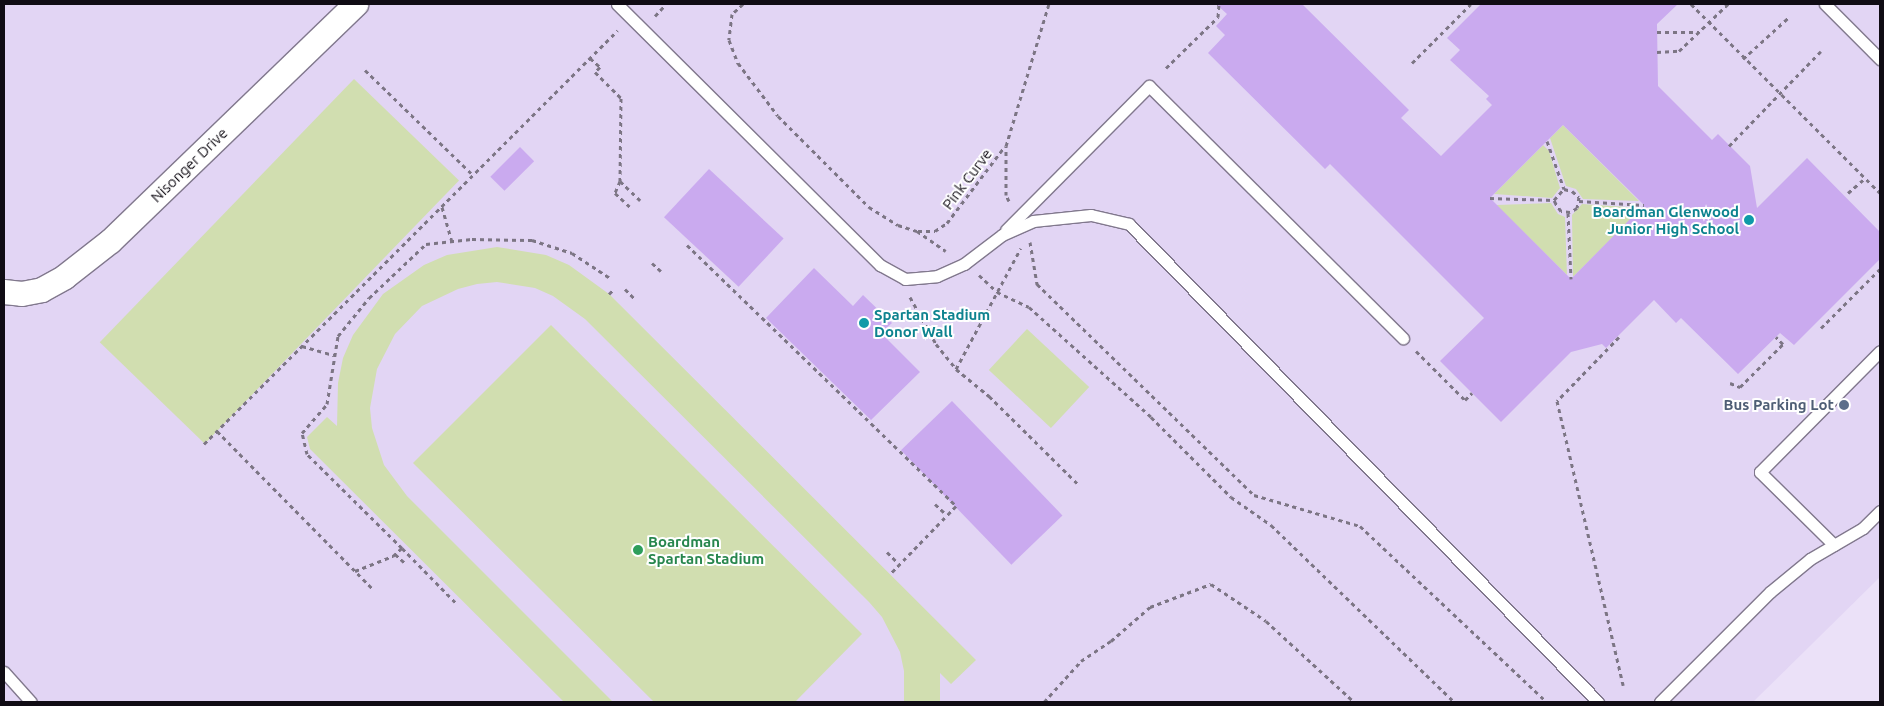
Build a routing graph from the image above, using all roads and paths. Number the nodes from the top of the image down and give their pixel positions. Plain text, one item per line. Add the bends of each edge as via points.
1 (356, 4) edge
2 (617, 4) edge
3 (743, 4) edge
4 (1049, 4) edge
5 (1218, 4) edge
6 (1471, 4) edge
7 (1691, 4) edge
8 (1728, 4) edge
9 (1824, 4) edge
10 (631, 18) junction
11 (1788, 18) dead end
12 (1708, 23) junction
13 (1657, 32) dead end
14 (1698, 32) junction
15 (1657, 52) dead end
16 (1821, 52) dead end
17 (590, 58) junction
18 (1743, 58) junction
19 (1880, 59) edge
20 (1412, 63) dead end
21 (1166, 68) dead end
22 (366, 70) dead end
23 (1780, 93) junction
24 (1547, 141) dead end
25 (1006, 146) junction
26 (1729, 146) dead end
27 (473, 175) junction
28 (1865, 178) junction
29 (620, 180) junction
30 (1564, 190) junction
31 (1848, 193) dead end
32 (1880, 193) edge
33 (1490, 198) dead end
34 (640, 200) dead end
35 (1554, 200) junction
36 (1579, 201) junction
37 (1644, 205) dead end
38 (442, 206) junction
39 (632, 209) dead end
40 (1568, 213) junction
41 (1018, 218) junction
42 (917, 231) junction
43 (1002, 235) junction
44 (452, 241) junction
45 (687, 245) dead end
46 (652, 263) dead end
47 (964, 264) junction
48 (1880, 269) edge
49 (661, 271) dead end
50 (610, 278) dead end
51 (1571, 279) dead end
52 (625, 289) dead end
53 (613, 290) dead end
54 (4, 292) edge
55 (908, 292) dead end
56 (997, 292) junction
57 (609, 294) dead end
58 (634, 298) dead end
59 (1821, 328) dead end
60 (1619, 337) dead end
61 (1776, 337) dead end
62 (1404, 338) joint
63 (302, 346) junction
64 (1880, 351) edge
65 (334, 355) junction
66 (956, 369) junction
67 (1730, 383) dead end
68 (1472, 393) dead end
69 (217, 431) junction
70 (204, 444) dead end
71 (1077, 483) dead end
72 (935, 504) dead end
73 (1880, 511) edge
74 (947, 515) junction
75 (1834, 545) junction
76 (402, 548) junction
77 (887, 552) dead end
78 (395, 554) junction
79 (406, 564) dead end
80 (899, 564) junction
81 (355, 571) junction
82 (890, 574) dead end
83 (374, 590) dead end
84 (455, 602) dead end
85 (4, 672) edge
86 (1624, 684) dead end
87 (31, 702) edge
88 (1044, 702) edge
89 (1354, 702) edge
90 (1454, 702) edge
91 (1548, 702) edge
92 (1598, 702) edge
93 (1660, 702) edge

1 - 54 street, Nisonger Drive via 112,241 65,277 42,290 22,294
2 - 10 lane
3 - 42 path via 732,14 730,40 738,63 754,85 778,116 870,207 898,225
4 - 25 path
5 - 21 path via 1218,17
6 - 20 path
7 - 12 path
8 - 12 path
9 - 19 lane
10 - 17 path
10 - 47 lane via 880,265 905,279 937,276
11 - 18 path
12 - 14 path
12 - 18 path
13 - 14 path
14 - 15 path via 1679,51
16 - 23 path
17 - 27 path
17 - 29 path via 600,67 595,72 621,98
18 - 23 path
22 - 27 path
23 - 26 path
23 - 28 path
24 - 30 path
25 - 41 path via 1006,195
25 - 42 path, Pink Curve via 947,223 935,231
27 - 38 path
28 - 31 path
28 - 32 path
29 - 34 path
29 - 39 path via 615,193
30 - 35 path
30 - 36 path via 1576,193
33 - 35 path
35 - 40 path via 1558,209
36 - 37 path
36 - 40 path
38 - 44 path
38 - 63 path
40 - 51 path
41 - 43 lane
41 - 62 lane via 1149,86
42 - 47 path
43 - 47 lane
43 - 92 lane via 1033,220 1091,215 1129,224
44 - 50 path via 532,240 572,253
44 - 65 path via 426,244 369,298 338,336
45 - 74 path via 956,506
46 - 49 path
47 - 56 path
48 - 59 path
52 - 58 path
53 - 57 path
55 - 66 path via 936,344
56 - 66 path
56 - 90 path via 1030,307 1151,417 1231,497 1271,525
56 - 91 path via 1027,237 1033,248 1037,284 1254,495 1360,526
60 - 86 path via 1558,401
61 - 67 path via 1783,344 1740,387
62 - 68 path via 1465,400
63 - 65 path
63 - 69 path
64 - 75 lane via 1760,472
65 - 76 path via 327,404 302,433 308,454
66 - 71 path via 989,396
69 - 70 path
69 - 81 path
72 - 74 path
73 - 75 lane via 1862,528
74 - 80 path
75 - 93 lane via 1810,559 1770,592
76 - 78 path
76 - 84 path
77 - 80 path
78 - 79 path
78 - 81 path
80 - 82 path
81 - 83 path
85 - 87 lane
88 - 89 path via 1081,661 1111,641 1150,607 1211,584 1266,621

